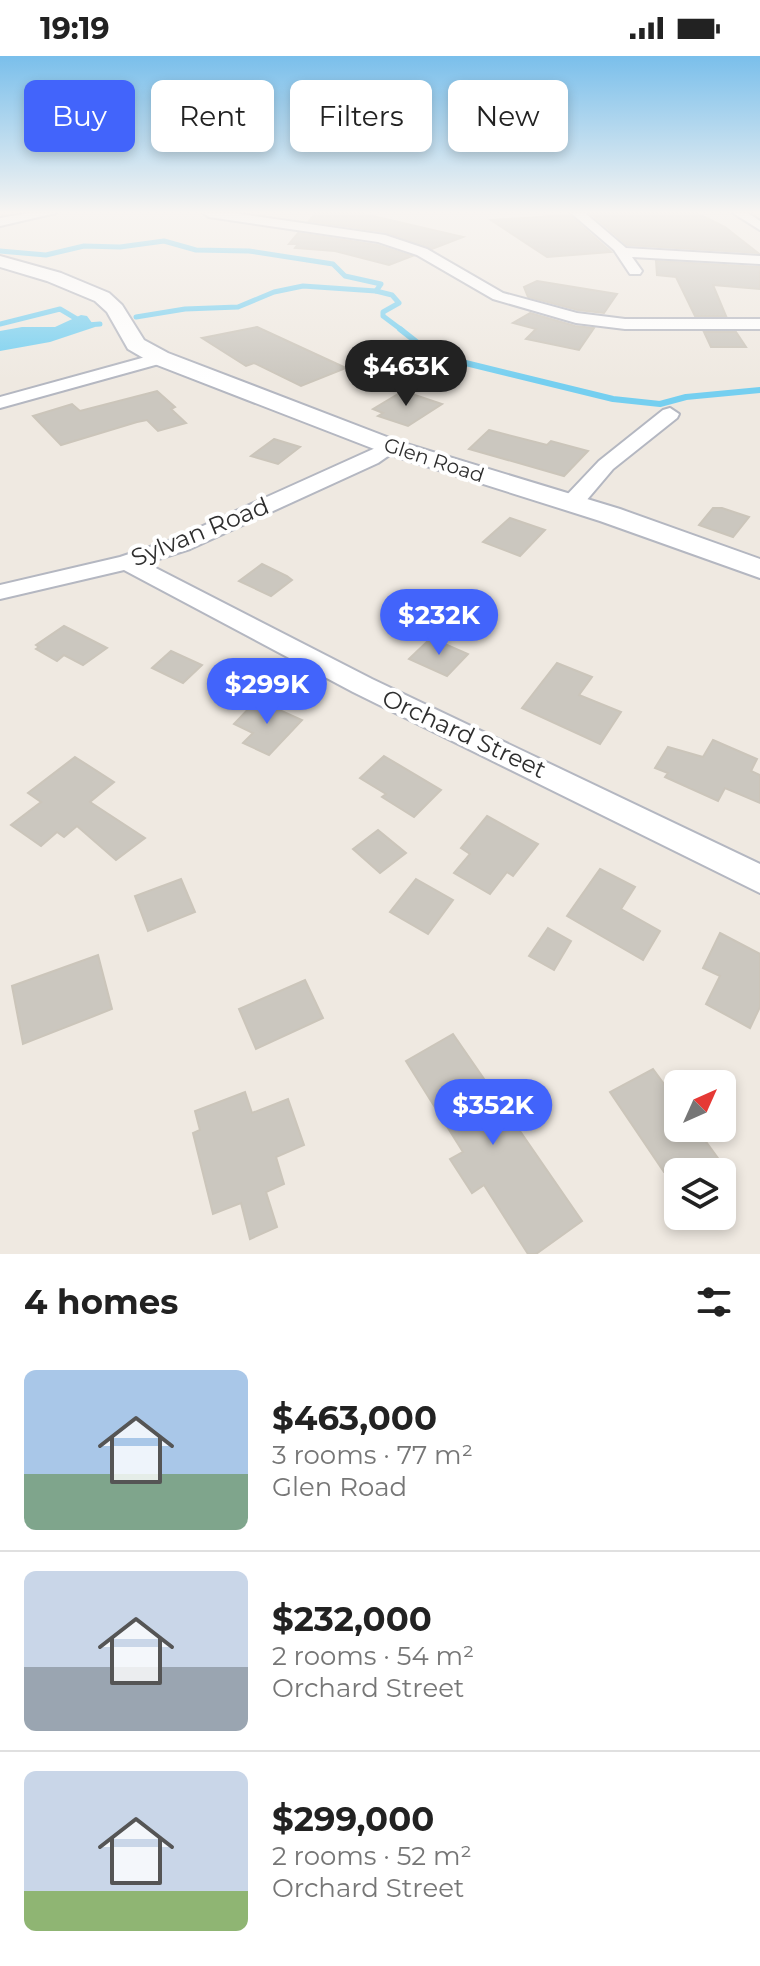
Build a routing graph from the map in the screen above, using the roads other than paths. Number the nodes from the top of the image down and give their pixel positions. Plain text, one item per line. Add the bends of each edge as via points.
1 (26, 269) edge
2 (451, 269) edge
3 (760, 324) edge
4 (160, 358) junction
5 (0, 403) edge
6 (670, 414) dead end
7 (391, 447) junction
8 (572, 503) junction
9 (127, 562) junction
10 (760, 569) edge
11 (0, 592) edge
12 (760, 879) edge

1 - 4 street, Glen Road via 102,297 132,339
2 - 3 street via 498,296 576,318 625,324
4 - 5 street
4 - 7 street, Glen Road
6 - 8 street via 606,465
7 - 8 street, Glen Road
7 - 9 street, Sylvan Road via 200,536
8 - 10 street, Glen Road
9 - 11 street, Sylvan Road
9 - 12 street, Orchard Street via 260,636

